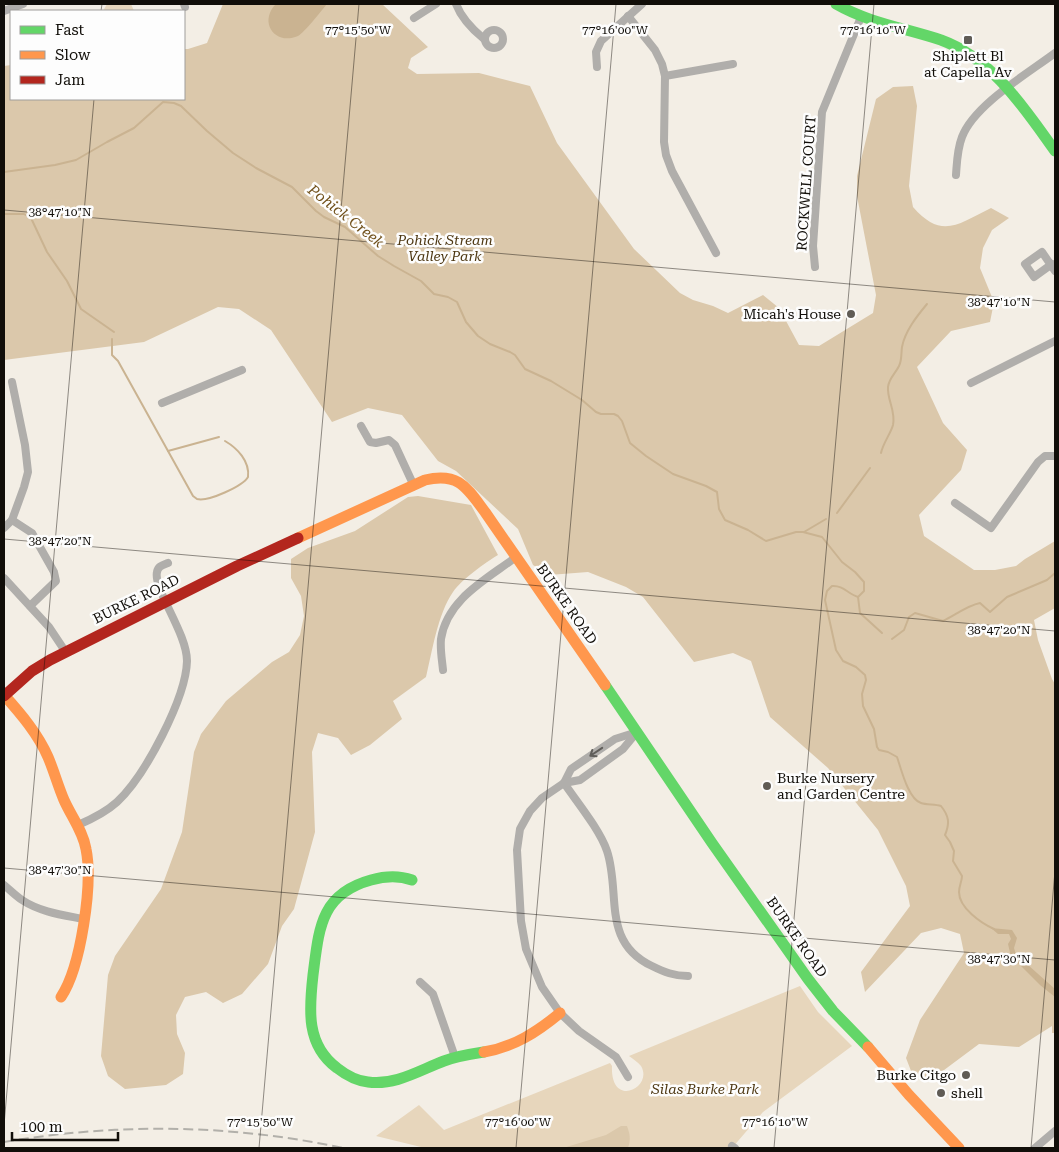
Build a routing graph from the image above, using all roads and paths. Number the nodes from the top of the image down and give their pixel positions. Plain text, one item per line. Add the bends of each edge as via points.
1 (23, 4) edge
2 (436, 4) edge
3 (456, 4) edge
4 (642, 4) edge
5 (836, 4) edge
6 (4, 11) edge
7 (628, 16) junction
8 (414, 18) dead end
9 (861, 18) junction
10 (484, 38) dead end
11 (1055, 52) edge
12 (733, 64) dead end
13 (597, 67) dead end
14 (665, 76) junction
15 (1007, 88) junction
16 (1055, 151) edge
17 (956, 175) dead end
18 (716, 254) dead end
19 (815, 267) dead end
20 (1055, 342) edge
21 (242, 370) dead end
22 (12, 382) dead end
23 (971, 383) dead end
24 (162, 403) dead end
25 (361, 426) dead end
26 (1055, 456) edge
27 (414, 486) junction
28 (955, 503) dead end
29 (12, 520) junction
30 (4, 528) edge
31 (516, 557) junction
32 (168, 563) dead end
33 (4, 578) edge
34 (166, 601) junction
35 (30, 606) junction
36 (65, 651) junction
37 (443, 670) dead end
38 (4, 695) edge
39 (637, 732) junction
40 (564, 783) junction
41 (78, 825) junction
42 (412, 880) dead end
43 (4, 885) edge
44 (83, 919) junction
45 (688, 976) dead end
46 (420, 982) dead end
47 (61, 997) dead end
48 (560, 1013) junction
49 (455, 1057) junction
50 (628, 1077) dead end
51 (1055, 1131) edge
52 (959, 1148) edge
53 (1035, 1148) edge

1 - 6 street
2 - 8 street
3 - 10 street via 472,28
4 - 7 street
5 - 9 street
7 - 13 street via 600,42 596,52
7 - 14 street via 655,50
9 - 15 street via 960,48 989,68
9 - 19 street, ROCKWELL COURT via 822,112 813,246
11 - 15 street
12 - 14 street
14 - 18 street via 666,155
15 - 16 street
15 - 17 street via 968,125 959,146
20 - 23 street
21 - 24 street
22 - 29 street via 28,472
25 - 27 street via 370,442 389,440 395,444
26 - 28 street via 1045,456 1038,462 991,528
27 - 31 street, BURKE ROAD via 442,476 458,481 468,489
27 - 34 street, BURKE ROAD
29 - 30 street
29 - 35 street via 32,533 56,581
31 - 37 street via 469,592 451,612 441,639
31 - 39 street, BURKE ROAD
32 - 34 street via 159,567 156,573
33 - 35 street
34 - 36 street, BURKE ROAD
34 - 41 street via 183,637 187,656 181,690 163,733 128,791 106,811
35 - 36 street via 50,627
36 - 38 street, BURKE ROAD via 32,671
38 - 41 street via 38,738
39 - 40 street via 623,749 580,780
39 -> 40 street via 615,739 571,769
39 - 52 street, BURKE ROAD via 817,992
40 - 45 street via 606,850 611,866 615,919 625,942 647,964 671,975
40 - 48 street via 530,811 520,828 517,850 521,921 526,948 542,987
41 - 44 street via 87,864
42 - 49 street via 393,875 361,881 344,891 329,906 317,938 310,1025 314,1040 329,1062 344,1074 361,1081 397,1080
43 - 44 street via 33,906
44 - 47 street via 75,971
46 - 49 street via 433,994
48 - 49 street via 519,1042
48 - 50 street via 616,1057
51 - 53 street

